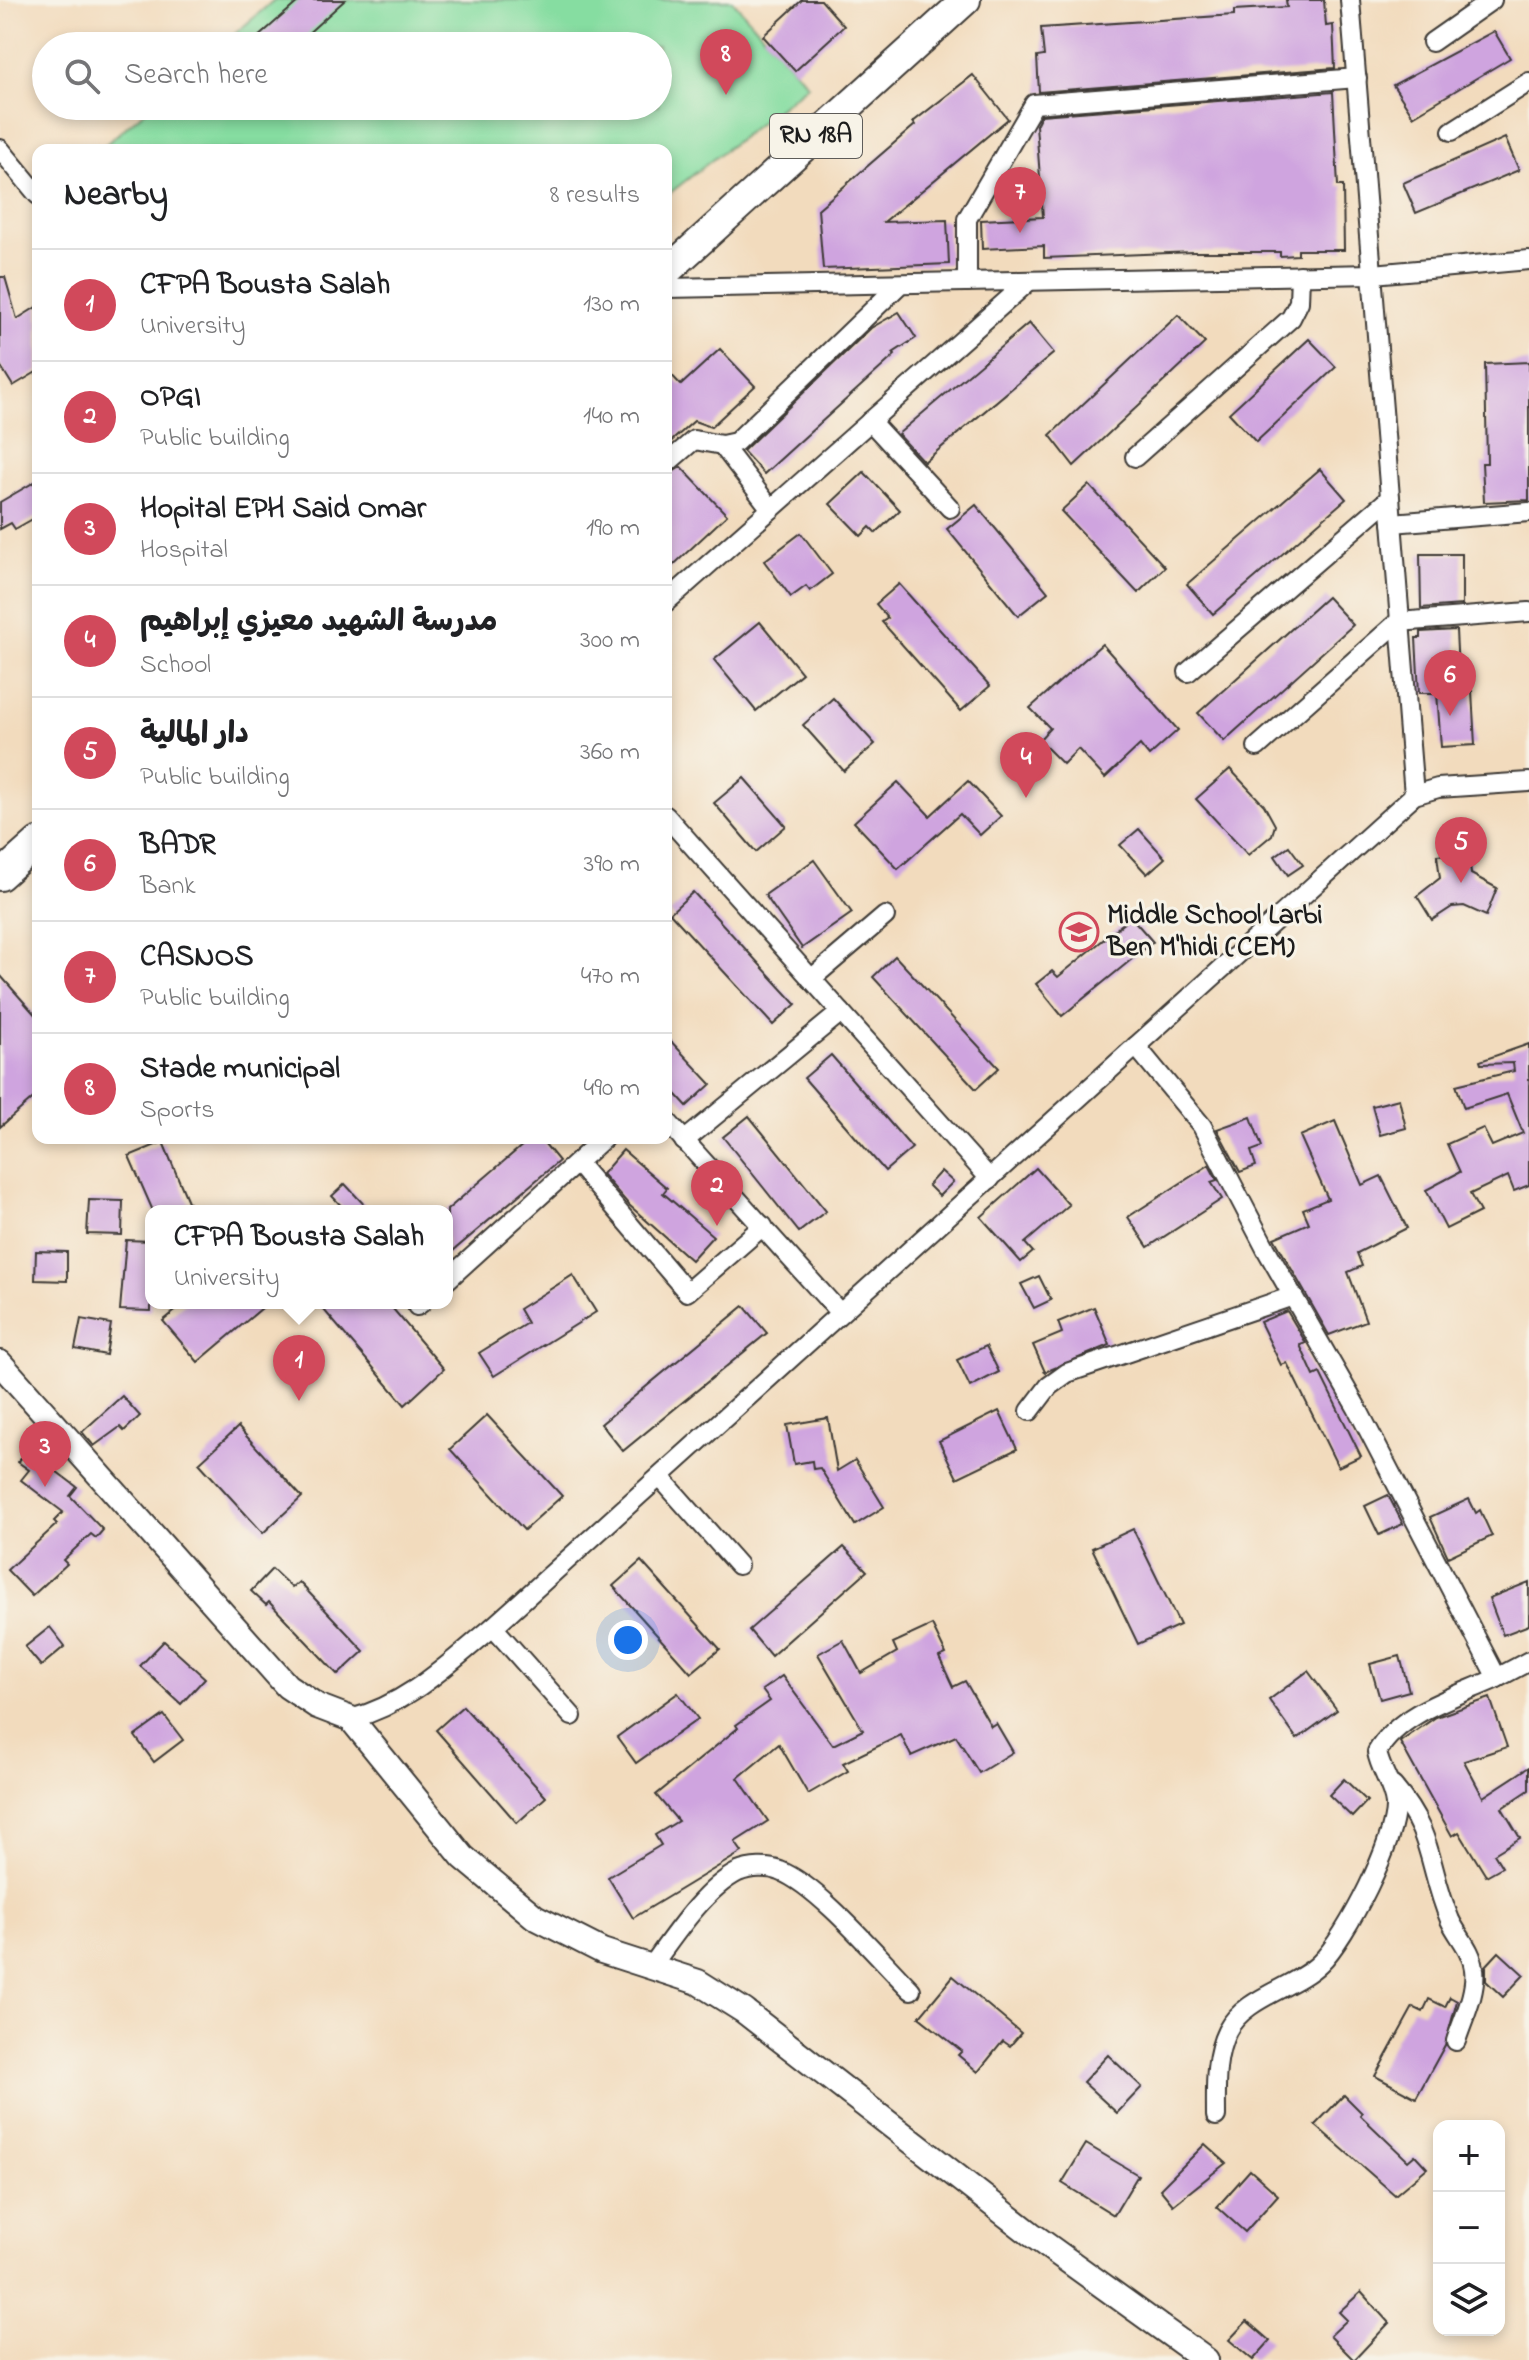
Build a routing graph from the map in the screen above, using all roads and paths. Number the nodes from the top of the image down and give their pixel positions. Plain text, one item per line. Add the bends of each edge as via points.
1 (966, 0) edge
2 (1350, 0) edge
3 (1492, 0) edge
4 (1432, 42) dead end
5 (1357, 78) junction
6 (1529, 82) edge
7 (1452, 131) dead end
8 (0, 149) edge
9 (32, 188) edge
10 (1529, 260) edge
11 (672, 267) edge
12 (1373, 274) junction
13 (1300, 275) junction
14 (1029, 281) junction
15 (967, 282) junction
16 (900, 284) junction
17 (672, 288) edge
18 (870, 421) junction
19 (722, 445) junction
20 (1135, 457) dead end
21 (672, 459) edge
22 (1390, 498) junction
23 (950, 508) dead end
24 (771, 509) junction
25 (1529, 512) edge
26 (1392, 523) junction
27 (672, 597) edge
28 (1529, 612) edge
29 (1398, 622) junction
30 (1188, 672) dead end
31 (1257, 747) dead end
32 (1529, 782) edge
33 (1414, 795) junction
34 (672, 823) edge
35 (32, 847) edge
36 (0, 876) edge
37 (885, 916) dead end
38 (811, 979) junction
39 (841, 1012) junction
40 (1136, 1046) junction
41 (672, 1127) edge
42 (684, 1141) junction
43 (598, 1144) edge
44 (577, 1163) junction
45 (990, 1179) junction
46 (763, 1226) junction
47 (453, 1275) edge
48 (1293, 1296) junction
49 (840, 1313) junction
50 (0, 1363) edge
51 (1030, 1411) dead end
52 (660, 1477) junction
53 (738, 1565) dead end
54 (493, 1627) junction
55 (1529, 1661) edge
56 (1497, 1678) junction
57 (572, 1716) dead end
58 (351, 1719) junction
59 (1389, 1781) junction
60 (651, 1967) junction
61 (911, 1990) dead end
62 (1456, 2041) dead end
63 (1216, 2116) dead end
64 (1206, 2360) edge

1 - 11 main road, RN 18A
2 - 5 street
3 - 4 street
5 - 12 street
5 - 15 street via 1034,104 967,219
6 - 7 street
8 - 9 street
10 - 12 street
12 - 13 street
12 - 22 street
13 - 14 street
13 - 20 street via 1299,302 1291,318
14 - 15 street
14 - 18 street
15 - 16 street
16 - 17 street
16 - 19 street via 736,442
18 - 23 street
18 - 24 street
19 - 21 street via 694,440
19 - 24 street
22 - 26 street
22 - 30 street
24 - 27 street
25 - 26 street
26 - 29 street
28 - 29 street
29 - 31 street
29 - 33 street
32 - 33 street via 1438,788
33 - 40 street
34 - 38 street
35 - 36 main road
37 - 38 street
38 - 39 street
39 - 42 street
39 - 45 street
40 - 45 street
40 - 48 street via 1202,1126
41 - 42 street
42 - 46 street
43 - 44 street
44 - 46 street via 687,1292
44 - 47 street
45 - 49 street
46 - 49 street
48 - 51 street via 1067,1373
48 - 56 street via 1372,1435
49 - 52 street
50 - 58 street via 287,1686 317,1706
52 - 53 street
52 - 54 street
54 - 57 street
54 - 58 street via 415,1691 383,1710
55 - 56 street
56 - 59 street via 1399,1724 1377,1752
58 - 60 street via 475,1867 535,1917 602,1951
59 - 62 street via 1414,1811 1428,1840 1443,1901 1474,1970
59 - 63 street via 1394,1823 1350,1921 1320,1963 1246,2011 1228,2029 1218,2057
60 - 61 street via 693,1911 737,1873 756,1867 778,1870 804,1884
60 - 64 street via 698,1982 744,2011 1031,2234

